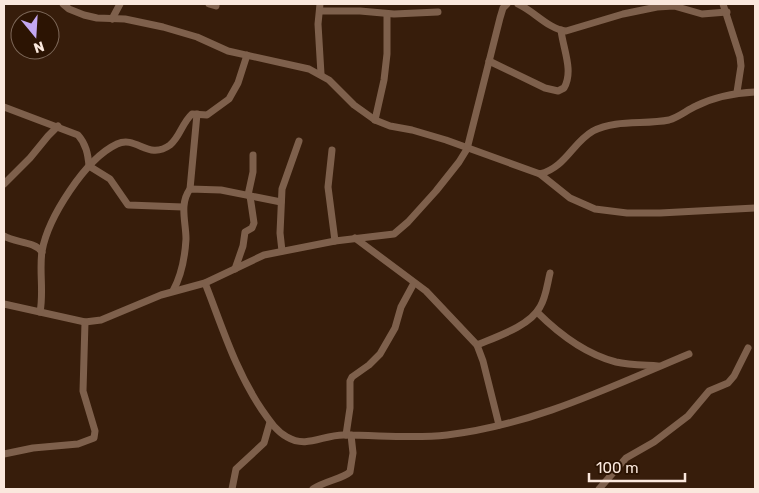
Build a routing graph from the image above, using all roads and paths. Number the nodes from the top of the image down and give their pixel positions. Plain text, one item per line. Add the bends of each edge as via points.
1 (63, 4) edge
2 (120, 4) edge
3 (518, 4) edge
4 (723, 4) edge
5 (504, 5) edge
6 (320, 7) edge
7 (438, 12) dead end
8 (727, 12) junction
9 (386, 14) junction
10 (112, 19) junction
11 (561, 30) junction
12 (247, 55) junction
13 (489, 61) junction
14 (321, 74) junction
15 (737, 92) junction
16 (755, 92) edge
17 (4, 107) edge
18 (197, 114) junction
19 (375, 120) junction
20 (58, 126) junction
21 (299, 141) dead end
22 (467, 149) junction
23 (332, 150) dead end
24 (253, 154) dead end
25 (89, 166) junction
26 (540, 174) junction
27 (4, 184) edge
28 (190, 189) junction
29 (249, 196) junction
30 (281, 202) junction
31 (183, 207) junction
32 (755, 208) edge
33 (4, 236) edge
34 (355, 238) junction
35 (336, 241) junction
36 (282, 251) junction
37 (42, 252) junction
38 (235, 268) junction
39 (550, 273) dead end
40 (205, 283) junction
41 (414, 283) junction
42 (173, 292) junction
43 (4, 304) edge
44 (40, 312) junction
45 (537, 312) junction
46 (85, 322) junction
47 (477, 345) junction
48 (748, 348) dead end
49 (689, 354) dead end
50 (659, 366) junction
51 (270, 422) junction
52 (499, 425) junction
53 (348, 435) junction
54 (4, 454) edge
55 (232, 489) edge
56 (313, 489) edge
57 (599, 489) edge

1 - 10 street via 76,12
2 - 10 street
3 - 11 street
4 - 8 street
5 - 13 street
6 - 9 street
6 - 14 street
7 - 9 street
8 - 11 street via 702,14 674,6 657,7 571,31
8 - 15 street via 740,57
9 - 19 street via 387,54
10 - 12 street via 178,31
11 - 13 street via 568,73 567,83 558,91
12 - 14 street via 296,64
12 - 18 street via 229,99 212,113
13 - 22 street
14 - 19 street
15 - 16 street
15 - 26 street via 719,96 671,119 612,125 593,131 555,168
17 - 20 street
18 - 25 street via 188,118 178,137 165,148 152,151 132,142 119,143
18 - 28 street
19 - 22 street
20 - 25 street via 73,132 83,141
20 - 27 street
21 - 30 street via 284,181
22 - 26 street
22 - 34 street via 436,191 401,229 389,235
23 - 35 street via 328,187
24 - 29 street
25 - 31 street via 110,179 131,207
25 - 37 street via 61,206
26 - 32 street via 570,198 607,212
28 - 29 street
28 - 31 street
29 - 30 street
29 - 38 street via 254,223 244,232
30 - 36 street
31 - 42 street via 186,239 181,270
33 - 37 street via 36,246
34 - 35 street
34 - 41 street
35 - 36 street
36 - 38 street
37 - 44 street
38 - 40 street
39 - 45 street via 546,295
40 - 42 street
40 - 51 street via 241,375
41 - 47 street via 430,295
41 - 53 street via 380,354 350,381
42 - 46 street via 112,316
43 - 44 street
44 - 46 street
45 - 47 street via 520,326
45 - 50 street via 573,342 602,358
46 - 54 street via 83,391 95,431 94,438 78,444
47 - 52 street
48 - 57 street via 728,383 709,391 688,416 626,458
49 - 50 street
50 - 52 street via 553,410
51 - 53 street via 298,442
51 - 55 street via 264,442 236,469
52 - 53 street via 448,435
53 - 56 street via 353,454 350,472

